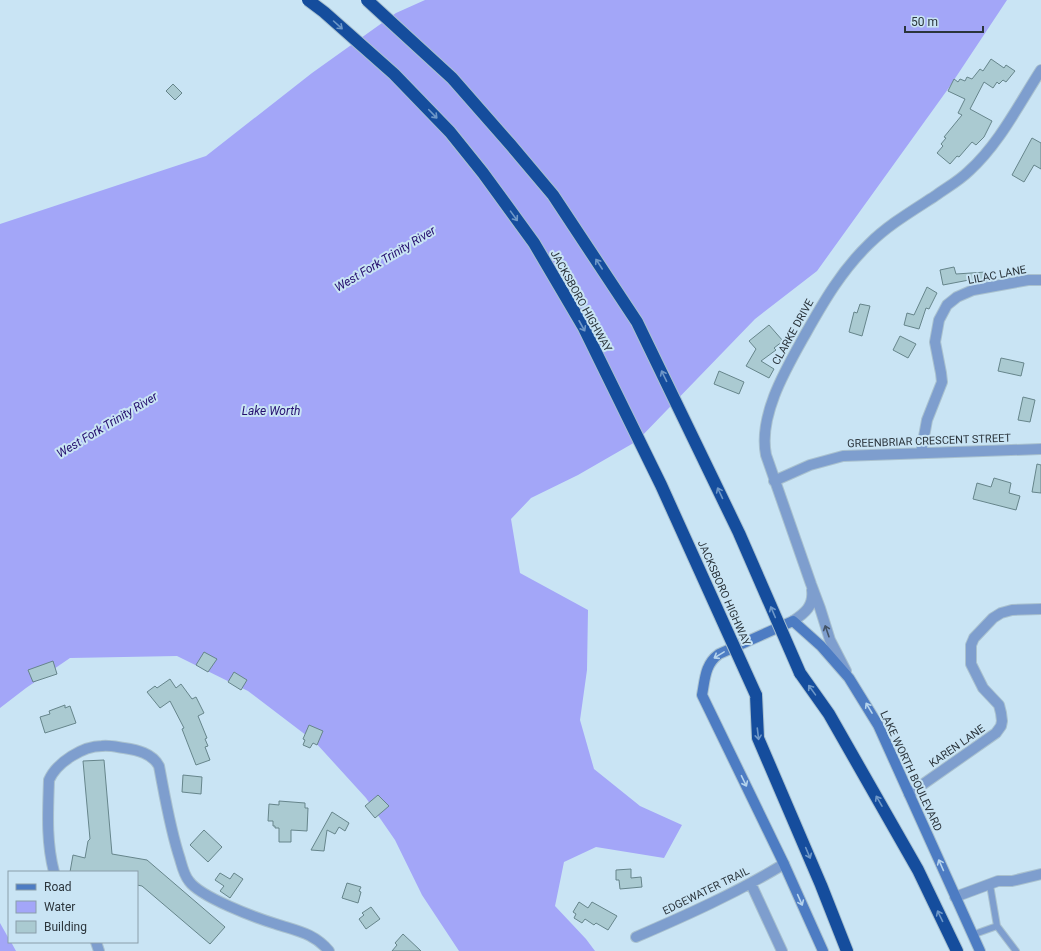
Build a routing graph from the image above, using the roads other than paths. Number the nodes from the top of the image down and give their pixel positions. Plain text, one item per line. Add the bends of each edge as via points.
1 (308, 0) edge
2 (367, 0) edge
3 (1041, 70) edge
4 (1041, 280) edge
5 (1041, 449) edge
6 (920, 453) junction
7 (774, 481) junction
8 (810, 584) junction
9 (1041, 609) edge
10 (793, 621) junction
11 (849, 678) junction
12 (909, 794) junction
13 (784, 864) junction
14 (54, 871) edge
15 (1041, 874) edge
16 (751, 884) junction
17 (990, 885) junction
18 (955, 897) junction
19 (997, 926) junction
20 (972, 934) junction
21 (636, 937) dead end
22 (329, 951) edge
23 (782, 951) edge
24 (823, 951) edge
25 (847, 951) edge
26 (957, 951) edge
27 (980, 951) edge
28 (1016, 951) edge

1 -> 25 highway, JACKSBORO HIGHWAY, bridge via 394,74 450,132 534,243 584,328 661,485 756,695 758,738
26 -> 2 highway, bridge via 914,864 829,714 800,673 739,533 633,316 553,195 452,78
3 - 7 street, CLARKE DRIVE via 994,144 969,172 905,214 869,244 829,293 787,366 774,395 764,445
4 - 6 street, LILAC LANE via 973,290 956,297 947,305 939,320 935,342 942,382 927,420
5 - 6 street, GREENBRIAR CRESCENT STREET
6 - 7 street, GREENBRIAR CRESCENT STREET via 842,456 810,465
7 - 8 street, CLARKE DRIVE
8 - 10 street via 810,606 803,615
11 -> 8 street, CLARKE DRIVE via 830,640
9 - 12 street, KAREN LANE via 1001,613 974,638 971,645 971,664 983,688 999,705 1002,721 1000,726 996,733
10 - 11 main road, LAKE WORTH BOULEVARD via 821,646
10 -> 13 main road via 713,658 708,666 702,696
12 -> 11 main road, LAKE WORTH BOULEVARD via 878,725
18 -> 12 main road, LAKE WORTH BOULEVARD
13 - 16 street, EDGEWATER TRAIL
13 -> 24 main road
14 - 22 street via 47,831 49,780 52,773 59,765 88,749 102,746 135,750 149,755 159,766 174,842 189,882 203,893 258,919 312,935
15 - 17 street
16 - 21 street, EDGEWATER TRAIL
16 - 23 street
17 - 18 street
17 - 19 lane
18 - 20 main road, LAKE WORTH BOULEVARD
19 - 20 lane
19 - 28 lane
20 - 27 main road, LAKE WORTH BOULEVARD

